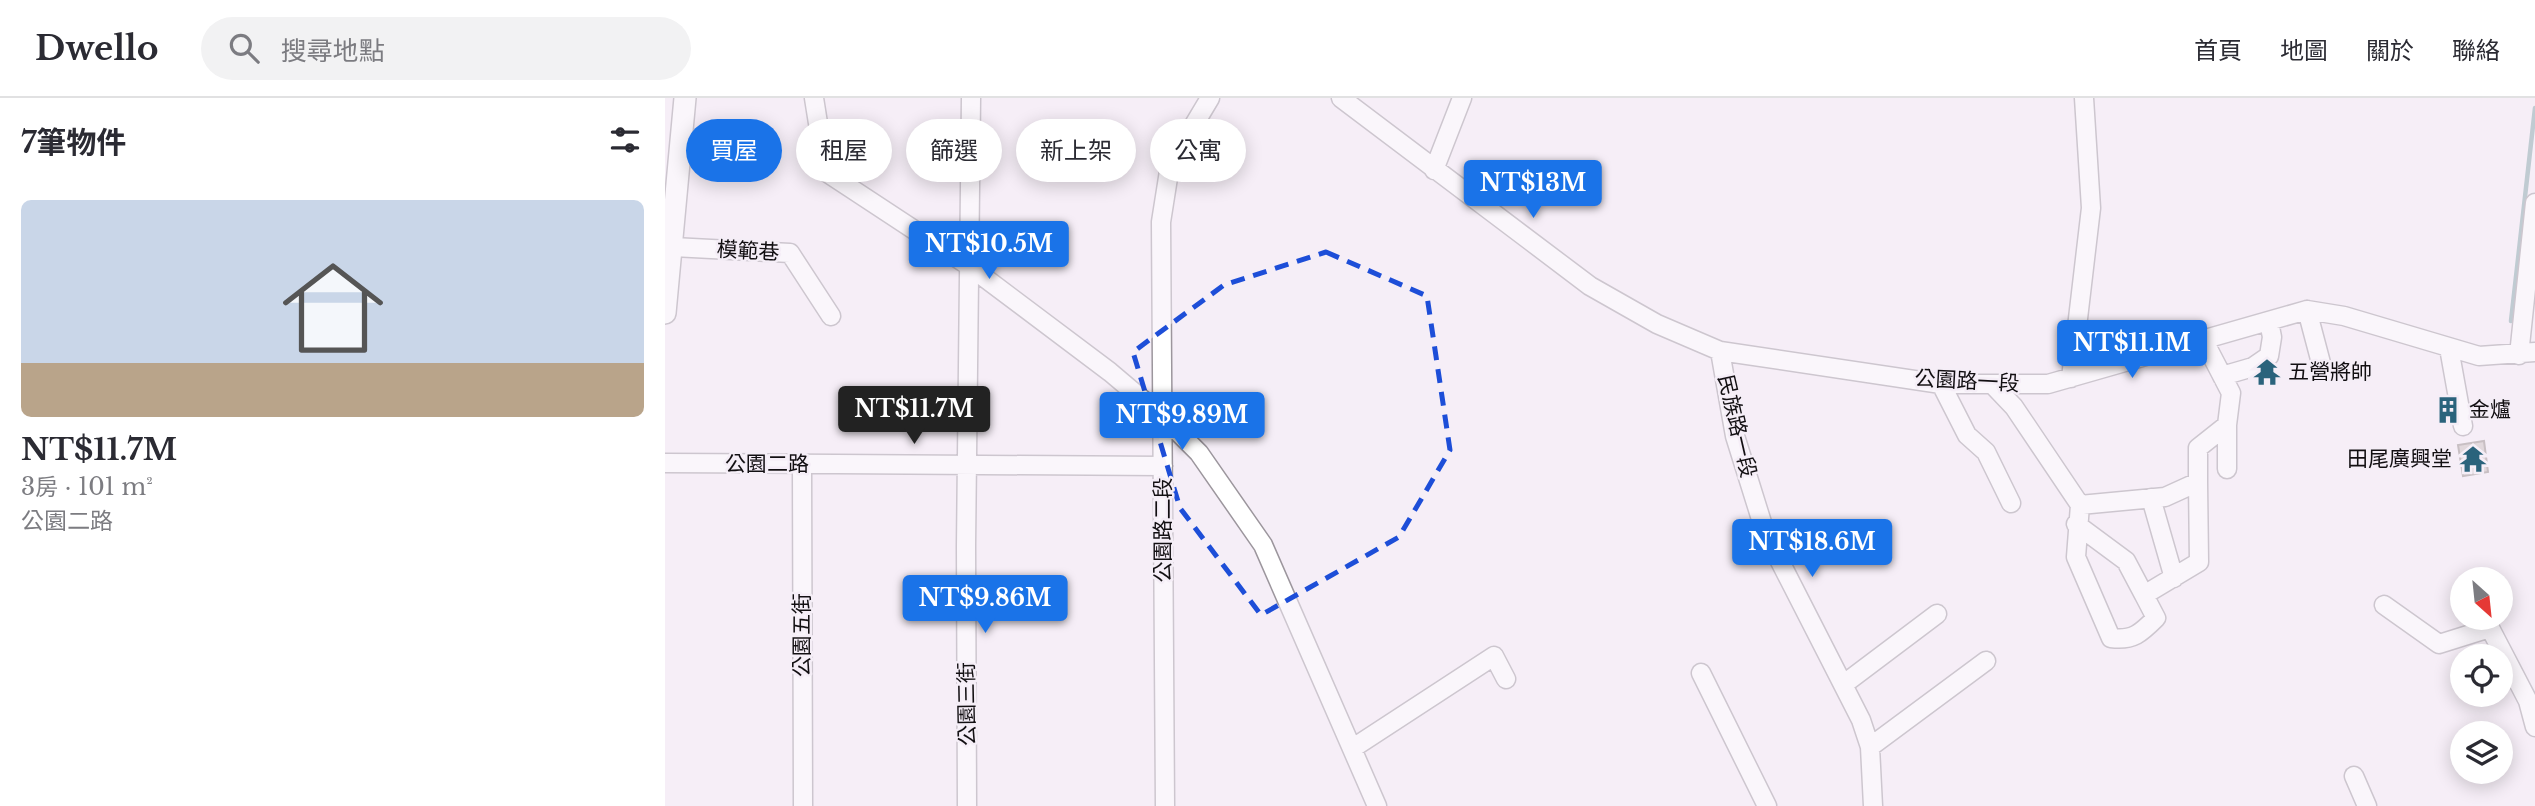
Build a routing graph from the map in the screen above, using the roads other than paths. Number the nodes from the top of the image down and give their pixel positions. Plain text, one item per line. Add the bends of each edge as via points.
1 (685, 98) edge
2 (814, 98) edge
3 (971, 98) edge
4 (1210, 98) edge
5 (1341, 98) edge
6 (1462, 98) edge
7 (2084, 98) edge
8 (1434, 170) junction
9 (2535, 203) edge
10 (673, 247) junction
11 (969, 266) junction
12 (2307, 310) junction
13 (665, 313) edge
14 (831, 316) dead end
15 (2269, 322) junction
16 (2204, 341) junction
17 (2449, 348) junction
18 (1720, 351) junction
19 (2527, 353) edge
20 (2321, 363) dead end
21 (2222, 376) junction
22 (2071, 378) junction
23 (1941, 384) junction
24 (1994, 386) junction
25 (1162, 416) junction
26 (2227, 425) junction
27 (2463, 426) dead end
28 (665, 463) edge
29 (802, 464) junction
30 (968, 464) junction
31 (1163, 466) junction
32 (2227, 469) dead end
33 (2198, 482) junction
34 (2151, 498) junction
35 (2011, 503) dead end
36 (2080, 505) junction
37 (2076, 524) junction
38 (2173, 578) junction
39 (2144, 595) junction
40 (2384, 605) dead end
41 (1937, 614) dead end
42 (1986, 661) dead end
43 (1701, 673) dead end
44 (1506, 679) dead end
45 (1844, 684) junction
46 (2535, 727) edge
47 (1870, 747) junction
48 (1353, 748) junction
49 (2354, 776) dead end
50 (803, 806) edge
51 (967, 806) edge
52 (1165, 806) edge
53 (1377, 806) edge
54 (1767, 806) edge
55 (1873, 806) edge
56 (2367, 806) edge

1 - 10 main road
2 - 11 street via 820,168
3 - 11 street, 公園三街
4 - 25 street, 公園路二段 via 1170,165 1161,222
5 - 8 street, 民族路一段
6 - 8 street
7 - 22 street via 2091,208
8 - 18 street, 民族路一段 via 1590,286 1657,324
9 - 19 street
10 - 13 main road
10 - 14 street, 模範巷 via 790,253
11 - 25 street
11 - 30 street, 公園三街
12 - 15 street, 公園路一段
12 - 17 street, 公園路一段 via 2344,316
12 - 20 street
15 - 16 street, 公園路一段
15 - 21 street via 2269,356 2253,367
16 - 21 street
16 - 22 street, 公園路一段
17 - 19 street, 公園路一段 via 2479,356
17 - 27 street
18 - 23 street, 公園路一段
18 - 45 street, 民族路一段 via 1735,436 1765,532
21 - 26 street via 2231,393
22 - 24 street, 公園路一段 via 2048,384
23 - 24 street, 公園路一段
23 - 35 street via 1967,435 1986,452
24 - 36 street via 2014,407
25 - 31 street, 公園路二段
25 - 48 street via 1199,453 1263,545
26 - 32 street
26 - 33 street via 2198,448
28 - 29 street, 公園二路
29 - 30 street, 公園二路
29 - 50 street, 公園五街
30 - 31 street, 公園二路
30 - 51 street, 公園三街
31 - 52 street, 公園路二段
33 - 34 street via 2165,497
33 - 38 street via 2199,562
34 - 36 street
34 - 38 street
36 - 37 street
37 - 39 street via 2126,561
37 - 39 street via 2076,558 2111,638 2126,640 2140,634 2156,618
38 - 39 street
40 - 46 street via 2439,644 2490,628 2528,701
41 - 45 street
42 - 47 street
43 - 54 street
44 - 48 street via 1493,656
45 - 47 street, 民族路一段
47 - 55 street, 民族路一段
48 - 53 street
49 - 56 street

